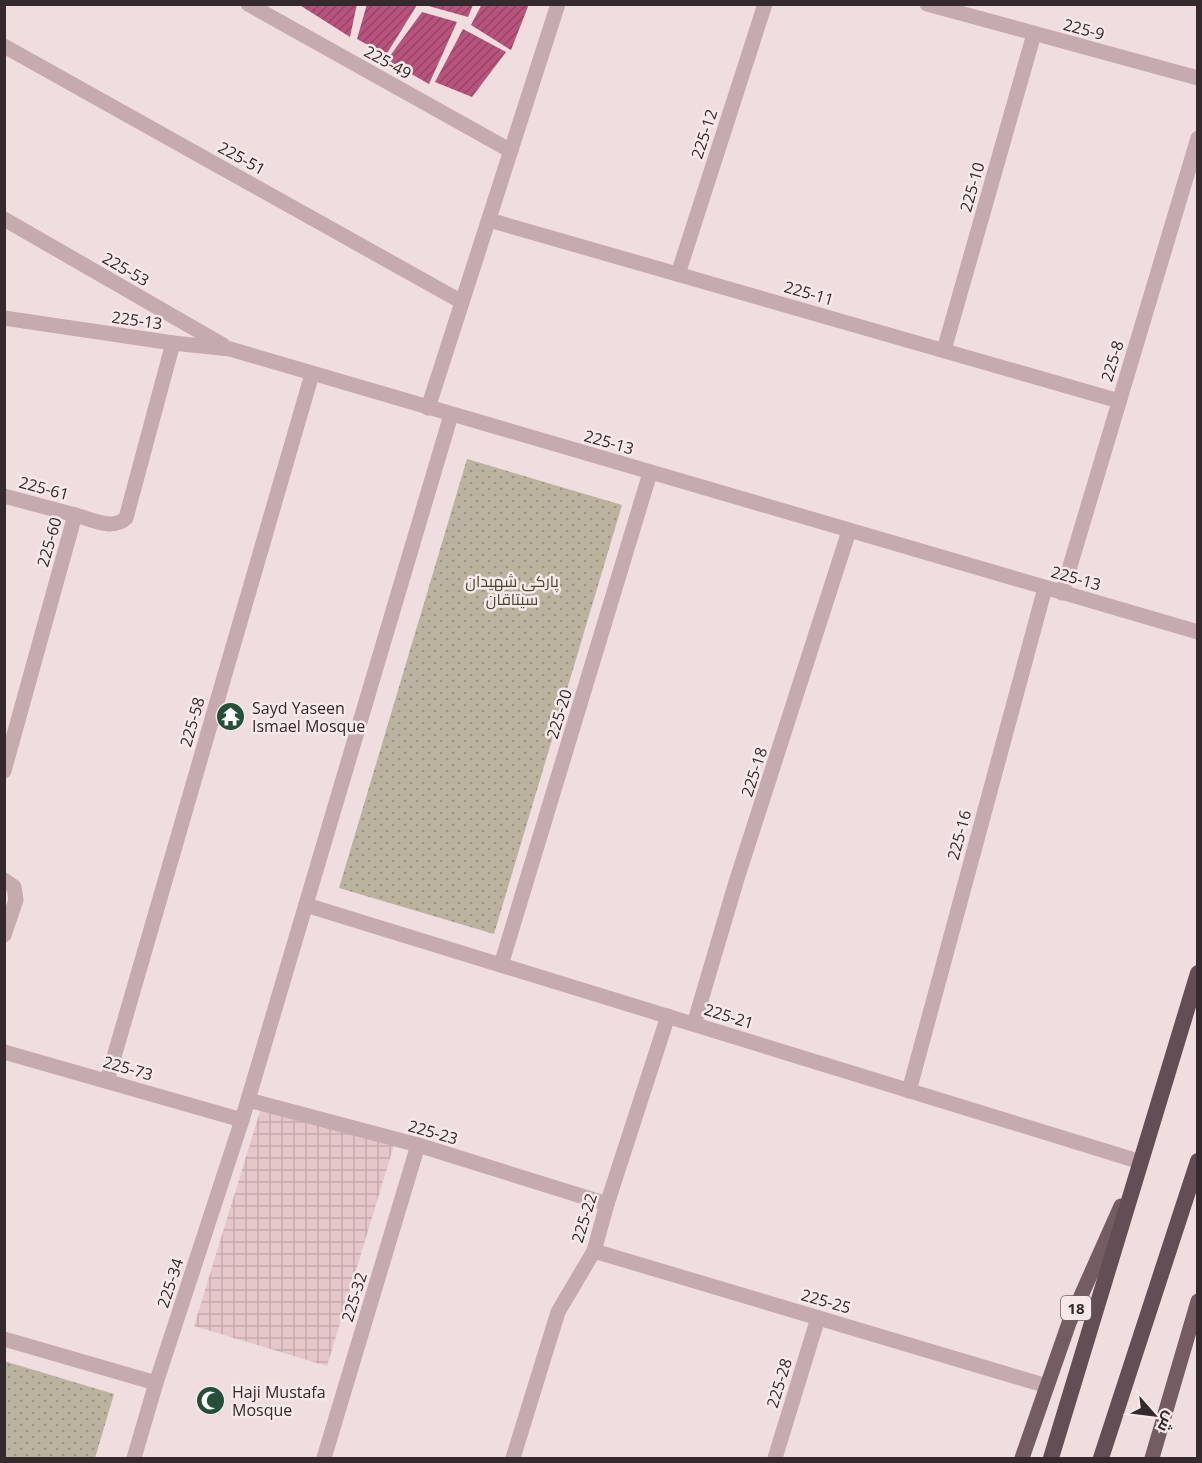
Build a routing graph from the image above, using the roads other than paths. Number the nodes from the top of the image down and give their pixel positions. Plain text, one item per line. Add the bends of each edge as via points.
1 (248, 4) edge
2 (558, 4) edge
3 (765, 4) edge
4 (927, 4) edge
5 (1034, 34) junction
6 (4, 46) edge
7 (1197, 78) edge
8 (1197, 138) edge
9 (511, 151) junction
10 (4, 219) edge
11 (489, 220) junction
12 (678, 274) junction
13 (462, 302) junction
14 (4, 318) edge
15 (174, 343) junction
16 (230, 349) junction
17 (944, 350) junction
18 (312, 374) junction
19 (1119, 401) junction
20 (428, 408) junction
21 (451, 415) junction
22 (651, 473) junction
23 (4, 496) edge
24 (75, 515) junction
25 (849, 531) junction
26 (1045, 588) junction
27 (1062, 593) junction
28 (1197, 632) edge
29 (4, 771) edge
30 (4, 880) edge
31 (306, 905) junction
32 (4, 935) edge
33 (501, 965) junction
34 (1197, 973) edge
35 (668, 1016) junction
36 (694, 1024) junction
37 (4, 1052) edge
38 (107, 1081) junction
39 (909, 1091) junction
40 (248, 1100) junction
41 (242, 1120) junction
42 (418, 1145) junction
43 (1197, 1161) edge
44 (1141, 1162) junction
45 (607, 1204) junction
46 (594, 1251) junction
47 (1197, 1300) edge
48 (818, 1318) junction
49 (1195, 1324) edge
50 (4, 1339) edge
51 (156, 1383) junction
52 (1047, 1386) junction
53 (134, 1458) edge
54 (324, 1458) edge
55 (513, 1458) edge
56 (775, 1458) edge
57 (1022, 1458) edge
58 (1051, 1458) edge
59 (1101, 1458) edge
60 (1152, 1458) edge

1 - 9 street, 225-49
2 - 9 street
3 - 12 street, 225-12
4 - 5 street, 225-9
5 - 7 street, 225-9
5 - 17 street, 225-10
6 - 13 street, 225-51
8 - 19 street, 225-8
9 - 11 street
10 - 16 street, 225-53
11 - 12 street, 225-11
11 - 13 street
12 - 17 street, 225-11
13 - 20 street
14 - 15 street, 225-13
15 - 16 street, 225-13
15 - 24 street, 225-60 via 126,518 113,525
16 - 18 street, 225-13
17 - 19 street, 225-11
18 - 20 street, 225-13
18 - 38 street, 225-58
19 - 27 street, 225-8
20 - 21 street, 225-13
21 - 22 street, 225-13
21 - 31 street, 225-34
22 - 25 street, 225-13
22 - 33 street, 225-20
23 - 24 street, 225-61
24 - 29 street, 225-60
25 - 26 street, 225-13
25 - 36 street, 225-18
26 - 27 street, 225-13
26 - 39 street, 225-16
27 - 28 street, 225-13
30 - 32 street via 14,886 16,900
31 - 33 street, 225-21
31 - 40 street, 225-34
33 - 35 street, 225-21
34 - 44 highway
35 - 36 street, 225-21
35 - 45 street, 225-22
36 - 39 street, 225-21
37 - 38 street, 225-73
38 - 41 street, 225-73
39 - 44 street, 225-21
40 - 41 street, 225-34
40 - 42 street, 225-23
41 - 51 street, 225-34
42 - 45 street, 225-23
42 - 54 street, 225-32
43 - 59 highway
44 - 52 main road, 18 via 1069,1323
44 - 58 highway
45 - 46 street, 225-22
46 - 48 street, 225-25
46 - 55 street, 225-22 via 558,1312
47 - 49 main road
48 - 52 street, 225-25
48 - 56 street, 225-28
49 - 60 main road
50 - 51 street
51 - 53 street, 225-34
52 - 57 main road, 18

